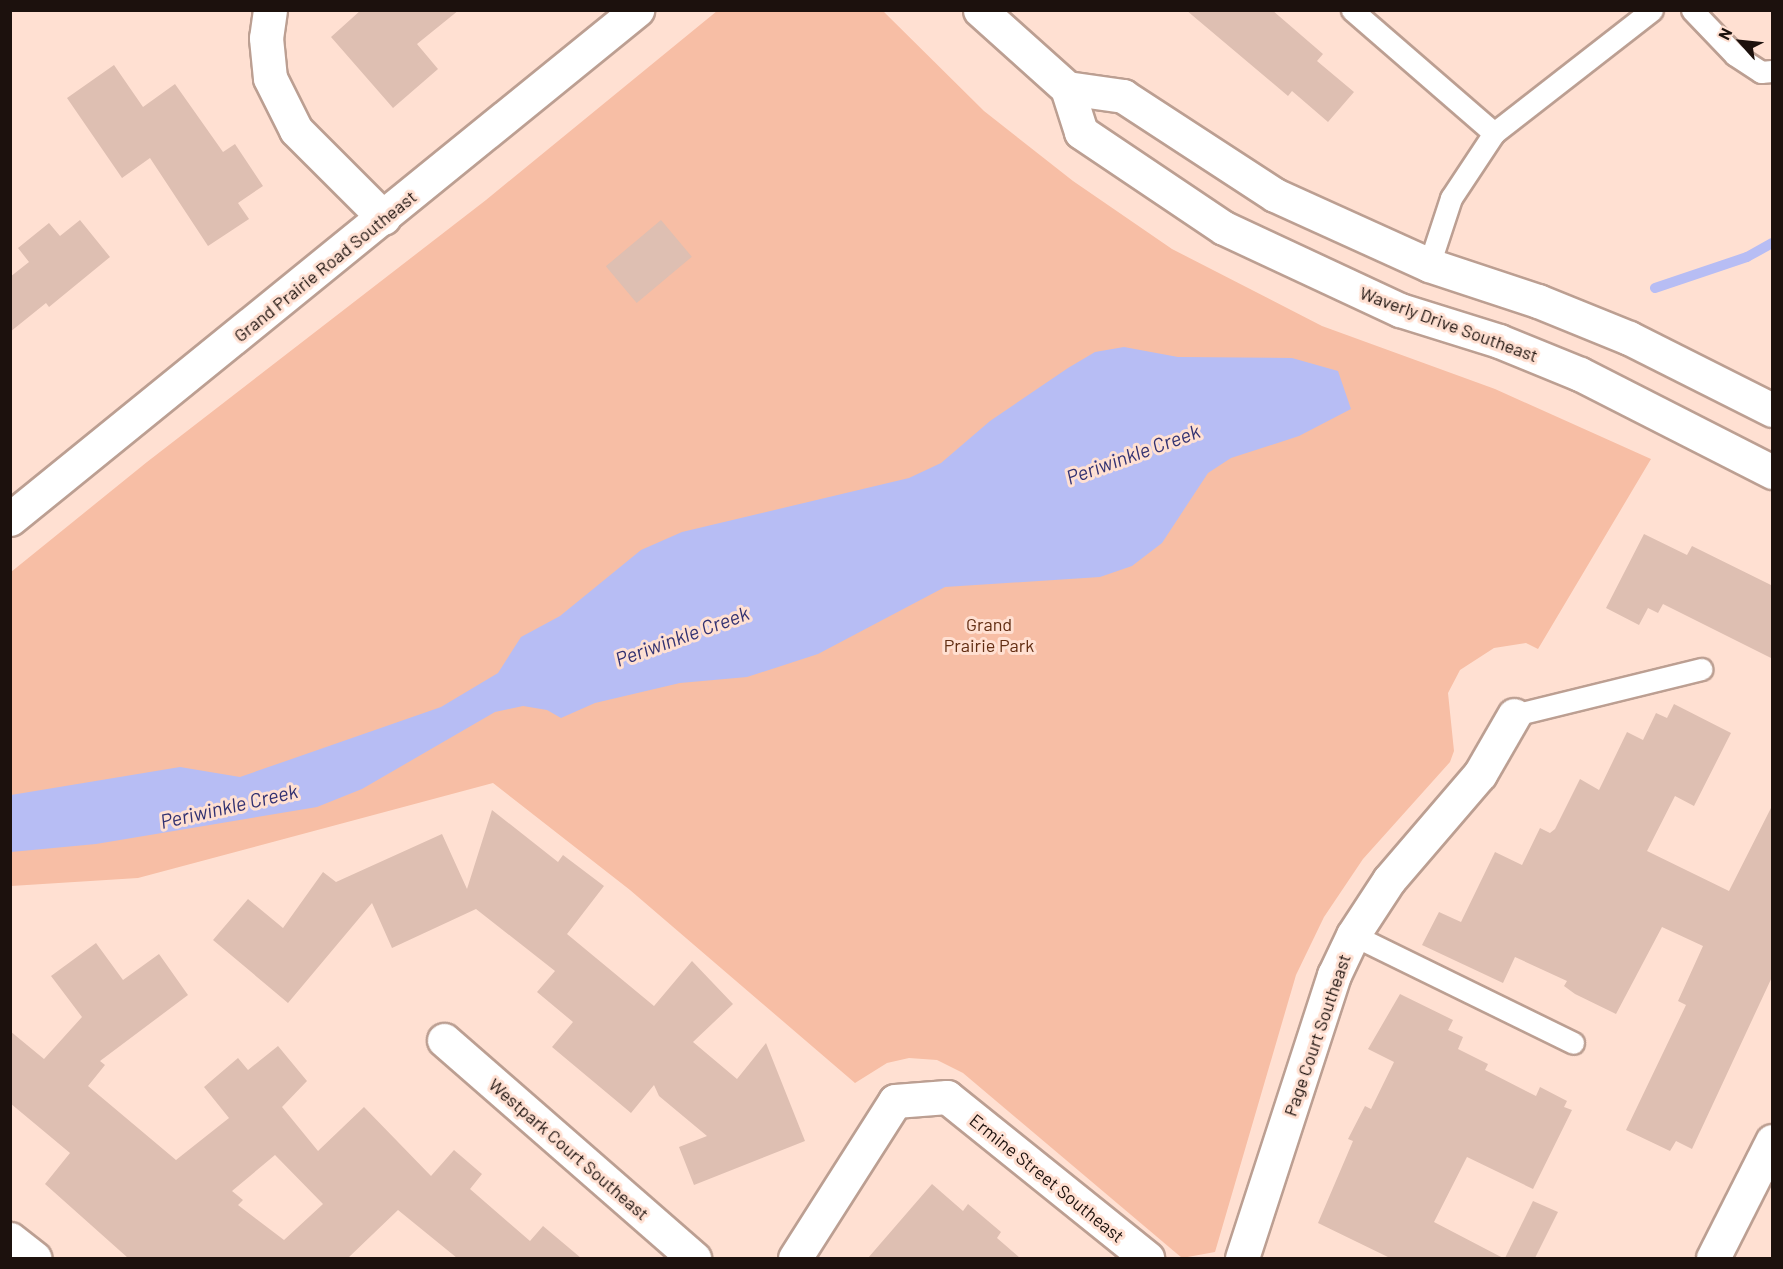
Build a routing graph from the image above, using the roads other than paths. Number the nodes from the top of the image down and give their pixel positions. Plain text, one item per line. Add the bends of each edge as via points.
1 (270, 10) edge
2 (638, 10) edge
3 (980, 10) edge
4 (1352, 10) edge
5 (1652, 10) edge
6 (1692, 10) edge
7 (1773, 71) edge
8 (1067, 88) junction
9 (1494, 133) junction
10 (384, 218) junction
11 (1429, 265) junction
12 (1773, 410) edge
13 (1773, 472) edge
14 (10, 519) edge
15 (1701, 669) dead end
16 (1514, 715) joint
17 (1353, 935) junction
18 (444, 1040) dead end
19 (1573, 1043) dead end
20 (1773, 1141) edge
21 (694, 1258) edge
22 (795, 1258) edge
23 (1147, 1258) edge
24 (1242, 1258) edge
25 (1713, 1258) edge

1 - 10 main road via 266,38 270,78 296,130
2 - 10 main road, Grand Prairie Road Southeast
3 - 8 main road
4 - 9 lane
5 - 9 lane
6 - 7 lane via 1735,56 1761,72
8 - 11 main road via 1123,96 1275,195
8 - 13 main road, Waverly Drive Southeast via 1081,132 1224,228 1400,310 1499,341 1580,374
9 - 11 lane via 1451,198
10 - 14 main road, Grand Prairie Road Southeast
11 - 12 main road via 1538,301 1629,338
15 - 16 lane
16 - 17 main road, Page Court Southeast via 1480,774 1389,880
17 - 19 lane
17 - 24 main road, Page Court Southeast via 1334,975
18 - 21 main road, Westpark Court Southeast
20 - 25 main road
22 - 23 main road, Ermine Street Southeast via 895,1101 947,1097

